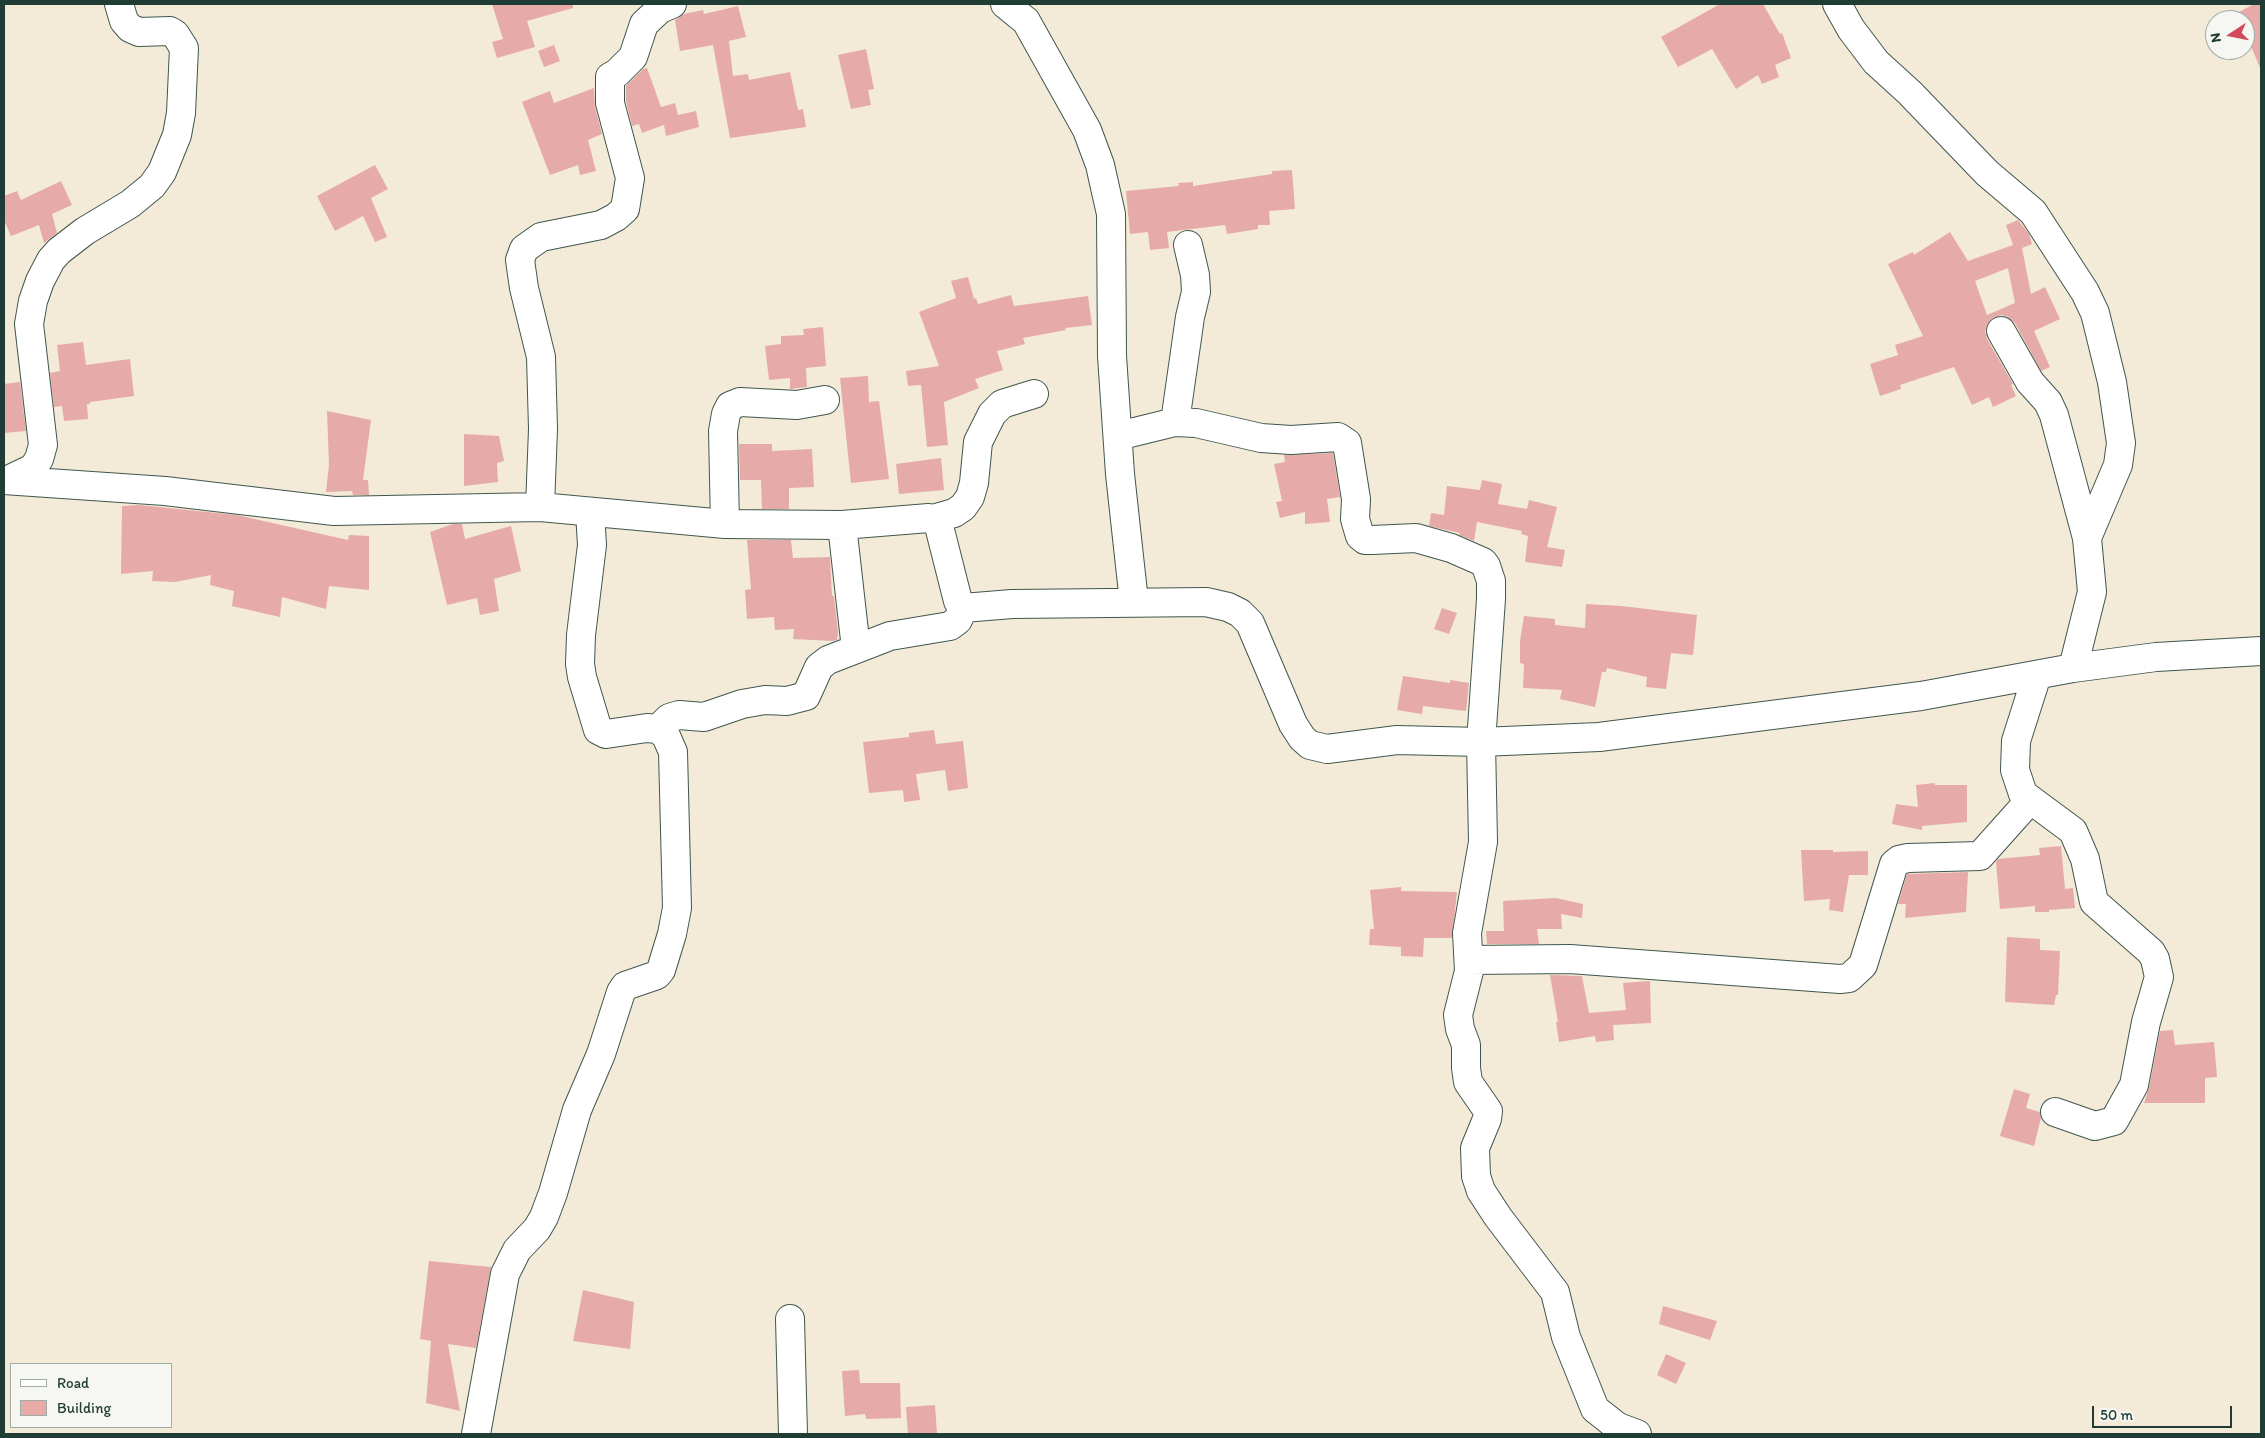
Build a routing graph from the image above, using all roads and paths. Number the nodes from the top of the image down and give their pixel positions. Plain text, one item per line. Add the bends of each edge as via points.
1 (120, 4) edge
2 (672, 4) edge
3 (1005, 4) edge
4 (1837, 4) edge
5 (1188, 245) dead end
6 (2001, 331) dead end
7 (1034, 394) dead end
8 (824, 400) dead end
9 (1175, 422) junction
10 (1118, 436) junction
11 (6, 480) edge
12 (540, 506) junction
13 (590, 512) junction
14 (933, 519) junction
15 (725, 524) junction
16 (842, 525) junction
17 (2086, 538) junction
18 (1134, 602) junction
19 (963, 608) junction
20 (856, 649) junction
21 (2261, 651) edge
22 (2074, 668) junction
23 (2037, 675) junction
24 (658, 729) junction
25 (1481, 742) junction
26 (2030, 800) junction
27 (1470, 960) junction
28 (2054, 1112) dead end
29 (790, 1319) dead end
30 (476, 1434) edge
31 (793, 1434) edge
32 (1637, 1434) edge

1 - 11 street via 124,21 130,28 139,32 170,31 184,48 177,135 162,172 152,186 59,251 40,281 29,324 43,446 33,468
2 - 12 street via 644,24 633,57 610,77 610,103 630,178 625,209 601,225 541,237 524,250 520,260 541,357
3 - 10 street via 1026,21 1087,130 1100,165 1111,214 1112,356
4 - 17 street via 1876,62 1987,174 2033,212 2095,313 2112,382 2121,443 2118,465
5 - 9 street via 1196,292
6 - 17 street via 2030,382 2048,402 2054,415
7 - 14 street via 1002,404 992,414 978,442 970,497 954,513
8 - 15 street via 796,405 740,402 730,406 723,431
9 - 10 street
9 - 25 street via 1196,423 1261,438 1342,439 1348,453 1356,499 1355,520 1360,536 1365,540 1416,538 1451,548 1482,562 1489,573 1491,599
10 - 18 street
11 - 12 street via 166,491 334,511
12 - 13 street
13 - 15 street
13 - 24 street via 592,546 580,664 592,713 598,730 606,734
14 - 16 street
14 - 19 street via 940,526 958,602
15 - 16 street
16 - 20 street
17 - 22 street via 2092,592
18 - 19 street
18 - 25 street via 1206,602 1240,613 1250,623 1261,646 1293,724 1310,745 1327,749 1397,740
19 - 20 street via 958,620 950,626 890,636
20 - 24 street via 819,667 806,696 742,704 704,716 679,715 669,718
21 - 22 street via 2156,657
22 - 23 street
23 - 25 street via 1921,696 1599,737
23 - 26 street via 2016,741 2015,770 2023,794
24 - 30 street via 666,736 674,765 678,908 672,934 657,976 625,986 622,992 602,1054 577,1110 544,1217 517,1250 505,1274
25 - 27 street via 1483,842 1467,933
26 - 27 street via 1980,856 1908,858 1894,864 1863,965 1849,978 1570,958
26 - 28 street via 2073,831 2085,859 2094,902 2151,952 2159,977 2146,1022 2134,1085 2114,1121 2095,1126
27 - 32 street via 1458,1014 1466,1045 1468,1082 1488,1111 1475,1148 1478,1183 1520,1248 1554,1292 1566,1337 1595,1409 1618,1426
29 - 31 street

